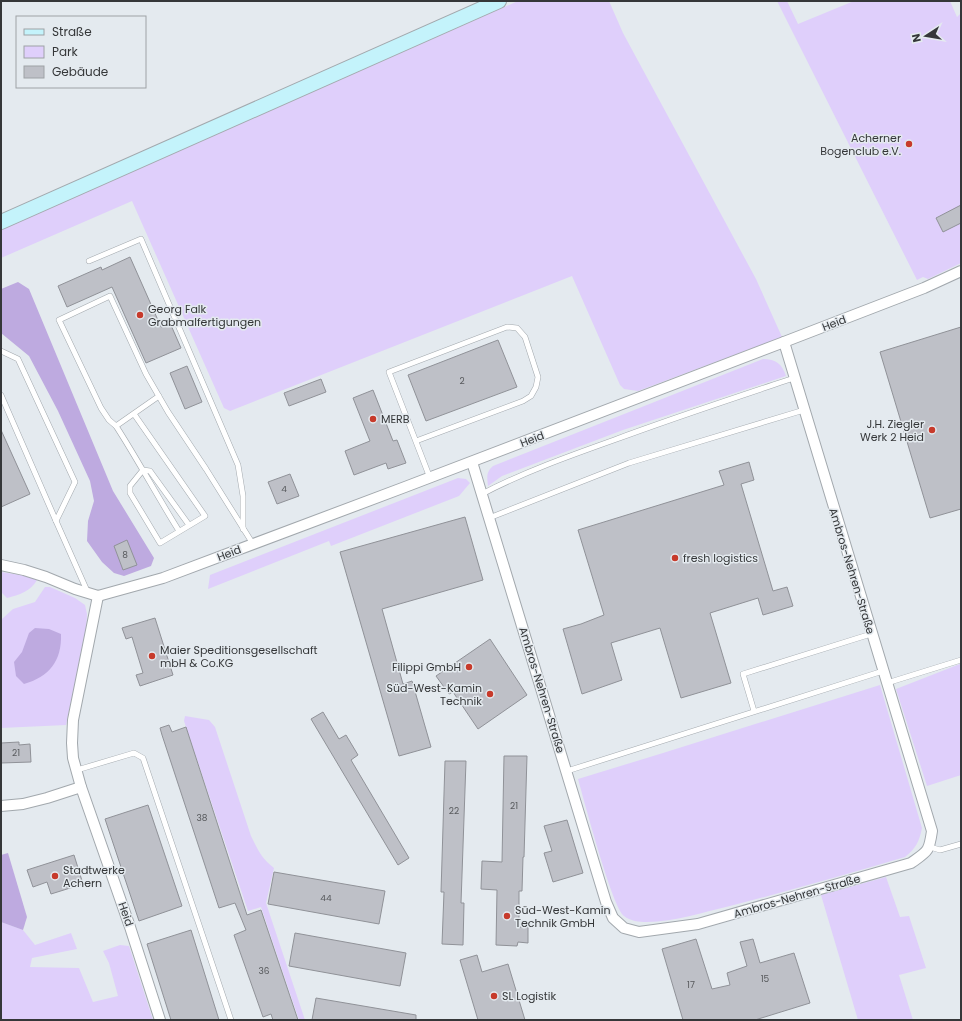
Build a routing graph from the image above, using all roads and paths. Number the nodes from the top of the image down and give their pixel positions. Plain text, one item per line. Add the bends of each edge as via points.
1 (499, 1) edge
2 (1, 222) edge
3 (89, 261) dead end
4 (961, 271) edge
5 (784, 342) junction
6 (1, 351) edge
7 (794, 378) junction
8 (1, 395) edge
9 (159, 396) junction
10 (804, 410) junction
11 (134, 414) junction
12 (116, 426) junction
13 (416, 441) junction
14 (472, 462) junction
15 (143, 470) junction
16 (430, 478) junction
17 (482, 494) junction
18 (489, 518) junction
19 (56, 521) junction
20 (189, 525) junction
21 (243, 530) junction
22 (179, 531) junction
23 (253, 544) junction
24 (1, 565) edge
25 (93, 595) junction
26 (872, 634) junction
27 (961, 660) edge
28 (883, 671) junction
29 (887, 683) junction
30 (754, 711) junction
31 (77, 770) junction
32 (567, 771) junction
33 (82, 787) junction
34 (1, 806) edge
35 (961, 844) edge
36 (930, 847) junction
37 (160, 1020) edge
38 (231, 1020) edge

1 - 2 main road
3 - 21 lane via 141,238 238,465 243,496
4 - 5 street, Heid via 924,288
5 - 7 street, Ambros-Nehren-Straße
5 - 14 street, Heid
6 - 19 lane via 18,359 75,482
7 - 10 street, Ambros-Nehren-Straße
7 - 17 lane via 550,463 510,479
8 - 19 lane
9 - 11 lane
9 - 12 lane via 110,296 59,320 100,408
9 - 21 lane
10 - 18 lane via 629,463
10 - 26 street, Ambros-Nehren-Straße
11 - 12 lane
11 - 20 lane via 205,516
12 - 15 lane
13 - 13 lane via 389,372 507,327 517,328 525,337 538,377 532,396
13 - 16 lane
14 - 16 street, Heid
14 - 17 street, Ambros-Nehren-Straße
15 - 20 lane via 150,471
15 - 22 lane
15 - 22 lane via 130,486 130,493 160,543
16 - 23 street, Heid
17 - 18 street, Ambros-Nehren-Straße
18 - 32 street, Ambros-Nehren-Straße
19 - 25 lane
20 - 22 lane
21 - 23 lane
23 - 25 street, Heid via 163,578
24 - 25 street via 39,574
25 - 31 street, Heid via 73,720 73,758
26 - 28 street, Ambros-Nehren-Straße
26 - 30 lane via 743,674
27 - 29 lane
28 - 29 street, Ambros-Nehren-Straße
28 - 30 lane
29 - 36 street, Ambros-Nehren-Straße via 932,831
30 - 32 lane
31 - 33 street, Heid
31 - 38 lane via 134,753 143,758
32 - 36 street, Ambros-Nehren-Straße via 613,918 624,928 638,932 698,924 911,863
33 - 34 street via 23,804
33 - 37 street, Heid
35 - 36 lane via 940,850

